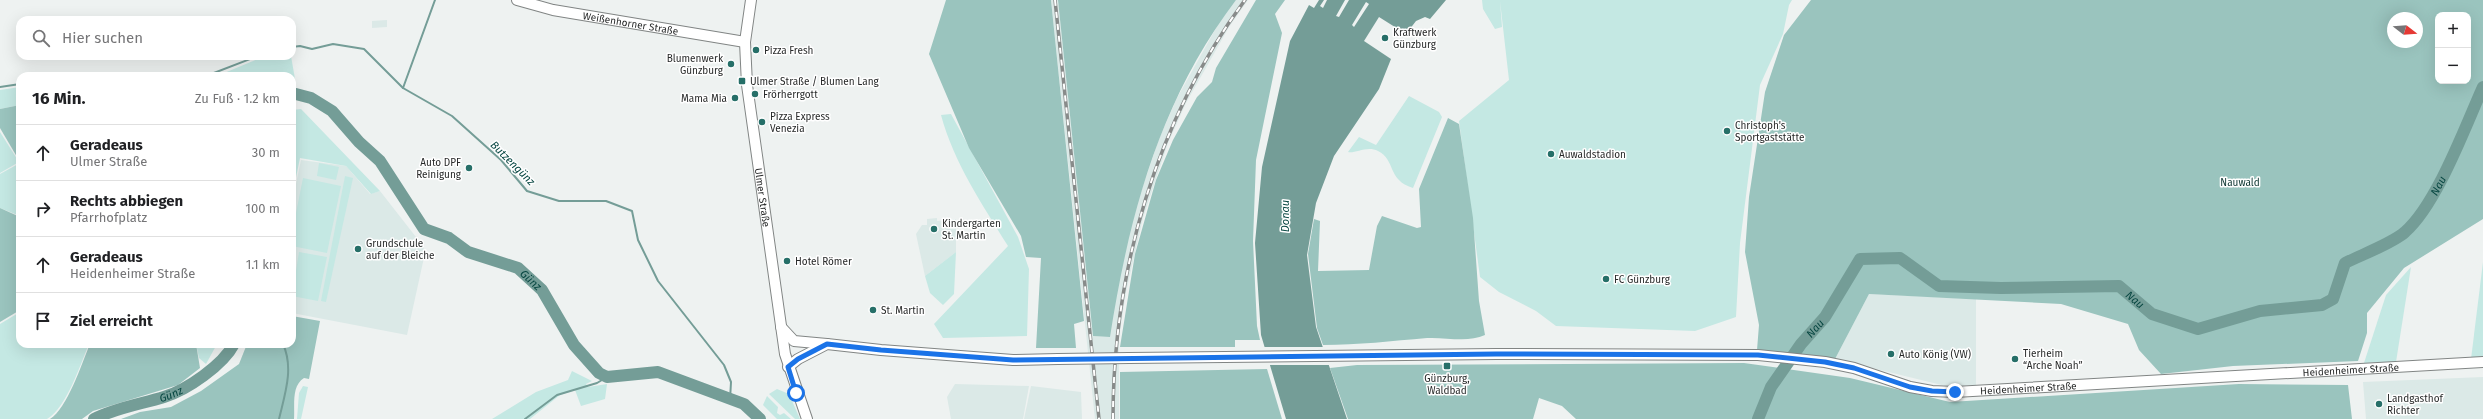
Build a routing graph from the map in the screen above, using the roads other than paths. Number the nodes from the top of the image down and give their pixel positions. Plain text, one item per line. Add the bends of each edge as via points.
1 (517, 0) edge
2 (751, 0) edge
3 (745, 42) junction
4 (780, 325) junction
5 (827, 344) junction
6 (2483, 362) edge
7 (788, 367) junction
8 (808, 419) edge

1 - 3 main road, Weißenhorner Straße via 553,10
2 - 3 main road, Ulmer Straße
3 - 4 main road, Ulmer Straße via 747,83
4 - 5 main road, Heidenheimer Straße via 794,340
4 - 7 main road, Ulmer Straße
5 - 6 main road, Heidenheimer Straße, bridge via 1013,360 1758,355 1825,362 1854,368 1910,387 1955,392
5 - 7 main road
7 - 8 main road, Ulmer Straße

